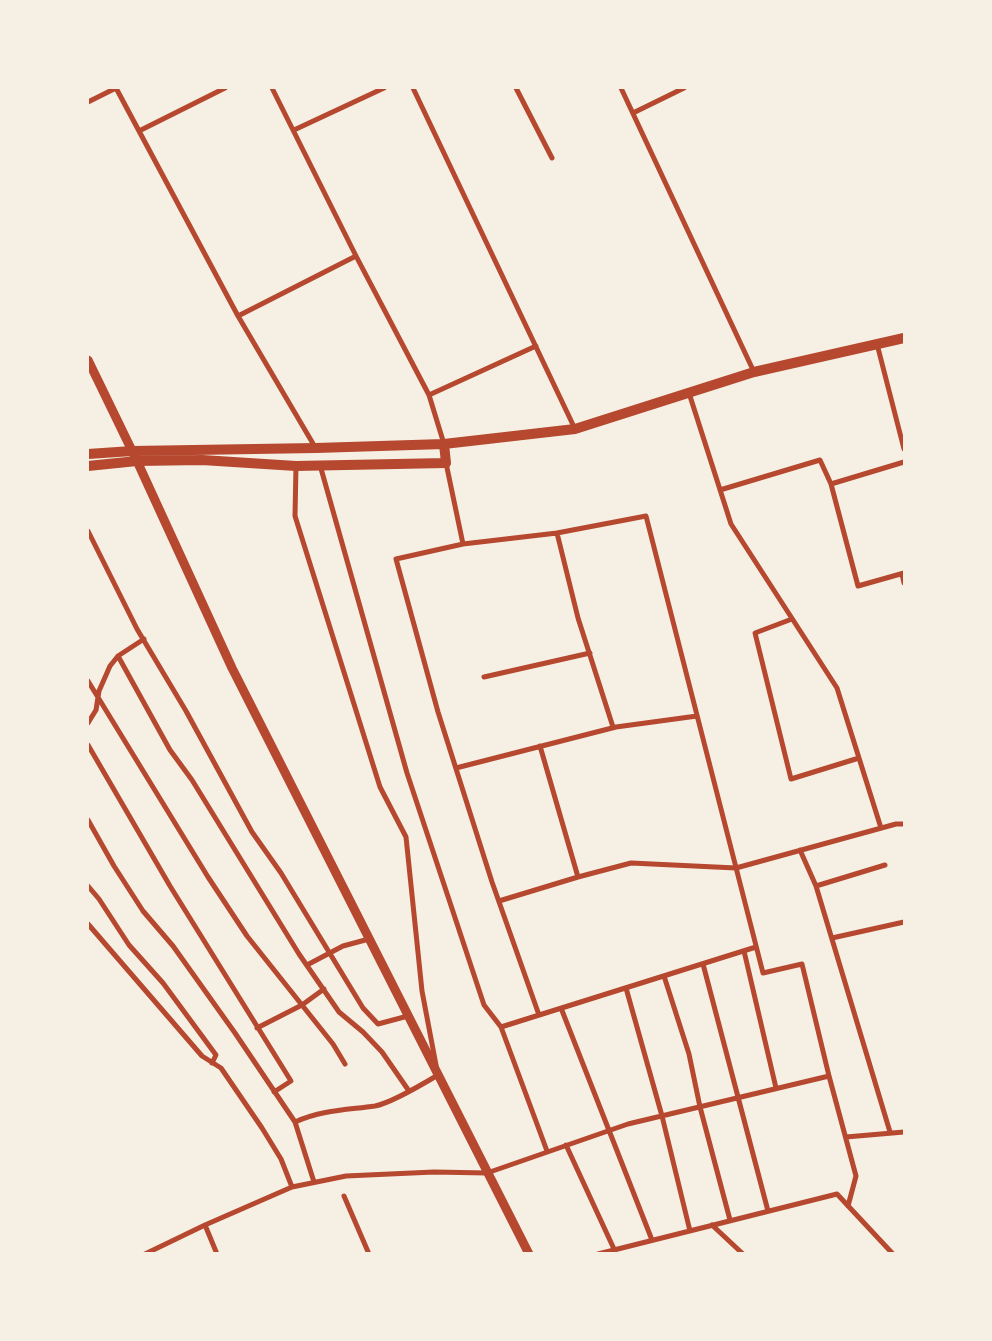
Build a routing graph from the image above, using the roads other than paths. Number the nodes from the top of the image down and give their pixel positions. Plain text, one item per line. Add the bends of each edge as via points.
1 (225, 88) edge
2 (272, 88) edge
3 (384, 88) edge
4 (413, 88) edge
5 (516, 88) edge
6 (621, 88) edge
7 (684, 88) edge
8 (88, 102) edge
9 (633, 113) junction
10 (294, 130) junction
11 (139, 131) junction
12 (552, 158) dead end
13 (356, 256) junction
14 (238, 316) junction
15 (904, 338) edge
16 (877, 344) junction
17 (536, 346) junction
18 (88, 360) edge
19 (754, 372) junction
20 (689, 392) junction
21 (429, 395) junction
22 (575, 429) junction
23 (444, 444) junction
24 (316, 448) junction
25 (904, 449) edge
26 (132, 450) junction
27 (88, 454) edge
28 (137, 461) junction
29 (904, 462) edge
30 (446, 463) junction
31 (88, 466) edge
32 (296, 466) junction
33 (320, 466) junction
34 (831, 484) junction
35 (720, 490) junction
36 (88, 530) edge
37 (557, 533) junction
38 (463, 544) junction
39 (903, 574) edge
40 (904, 583) edge
41 (792, 619) junction
42 (144, 639) junction
43 (590, 653) junction
44 (118, 656) junction
45 (484, 677) dead end
46 (88, 681) edge
47 (98, 697) junction
48 (697, 716) junction
49 (88, 723) edge
50 (613, 727) junction
51 (88, 745) edge
52 (540, 746) junction
53 (859, 758) junction
54 (456, 768) junction
55 (88, 820) edge
56 (904, 824) edge
57 (881, 828) junction
58 (800, 850) junction
59 (885, 865) dead end
60 (736, 868) junction
61 (578, 877) junction
62 (88, 886) edge
63 (816, 886) junction
64 (499, 901) junction
65 (904, 922) edge
66 (88, 924) edge
67 (369, 938) junction
68 (832, 938) junction
69 (756, 947) junction
70 (744, 951) junction
71 (330, 952) junction
72 (703, 964) junction
73 (307, 965) junction
74 (664, 976) junction
75 (626, 988) junction
76 (324, 989) junction
77 (302, 1005) junction
78 (561, 1008) junction
79 (539, 1015) junction
80 (408, 1016) junction
81 (501, 1027) junction
82 (257, 1028) junction
83 (212, 1063) junction
84 (345, 1064) dead end
85 (438, 1075) junction
86 (829, 1076) junction
87 (776, 1088) junction
88 (409, 1091) junction
89 (274, 1092) junction
90 (738, 1097) junction
91 (700, 1107) junction
92 (662, 1116) junction
93 (295, 1122) junction
94 (610, 1130) junction
95 (890, 1132) junction
96 (904, 1132) edge
97 (846, 1137) junction
98 (566, 1145) junction
99 (547, 1151) junction
100 (487, 1172) junction
101 (314, 1182) junction
102 (292, 1187) junction
103 (344, 1196) dead end
104 (848, 1206) junction
105 (768, 1211) junction
106 (730, 1220) junction
107 (205, 1224) junction
108 (712, 1225) junction
109 (690, 1230) junction
110 (652, 1240) junction
111 (614, 1250) junction
112 (145, 1254) edge
113 (217, 1254) edge
114 (369, 1254) edge
115 (528, 1254) edge
116 (598, 1254) edge
117 (743, 1254) edge
118 (892, 1254) edge

1 - 11 street
2 - 10 street
3 - 10 street
4 - 17 street
5 - 12 street
6 - 9 street
7 - 9 street
8 - 11 street via 116,88
9 - 19 street
10 - 13 street
11 - 14 street
13 - 14 street
13 - 21 street
14 - 24 street
15 - 16 main road
16 - 19 main road
16 - 25 street
17 - 21 street
17 - 22 street
18 - 26 street
19 - 20 main road
20 - 22 main road
20 - 35 street
21 - 23 street
22 - 23 main road
23 - 24 main road
23 - 30 main road
24 - 26 main road
26 - 27 main road
26 - 28 street
28 - 31 main road
28 - 32 main road via 202,460
28 - 67 street via 232,668
29 - 34 street
30 - 33 main road
30 - 38 street
32 - 33 main road
32 - 85 street via 296,516 380,787 406,837 422,991
33 - 81 street via 406,772 484,1005
34 - 35 street via 820,460
34 - 39 street via 858,586
35 - 41 street via 731,524
36 - 42 street
37 - 38 street
37 - 43 street
37 - 48 street via 646,516
38 - 54 street via 396,559
39 - 40 street
41 - 53 street via 837,688
41 - 53 street via 755,633 791,779
42 - 44 street
42 - 71 street via 252,832
43 - 45 street
43 - 50 street
44 - 47 street via 110,666
44 - 73 street via 170,750
46 - 47 street
47 - 49 street via 96,710
47 - 77 street via 247,936
48 - 50 street
48 - 60 street
50 - 52 street
51 - 82 street
52 - 54 street
52 - 61 street
53 - 57 street
54 - 64 street
55 - 89 street via 143,911 178,954
56 - 57 street
57 - 58 street
58 - 60 street
58 - 63 street
59 - 63 street
60 - 61 street via 631,863
60 - 69 street
61 - 64 street
62 - 83 street via 129,945 163,983 216,1055
63 - 68 street
64 - 79 street
65 - 68 street
66 - 83 street via 202,1056
67 - 71 street
67 - 80 street
68 - 95 street
69 - 70 street
69 - 86 street via 763,974 802,964
70 - 72 street
70 - 87 street
71 - 73 street
71 - 80 street via 363,1008 378,1024
72 - 74 street
72 - 90 street
73 - 76 street
74 - 75 street
74 - 91 street via 689,1054
75 - 78 street
75 - 92 street
76 - 77 street
76 - 88 street via 339,1012 382,1052
77 - 82 street
77 - 84 street
78 - 79 street
78 - 94 street
79 - 81 street
80 - 85 street
81 - 99 street
82 - 89 street via 291,1081
83 - 102 street via 221,1068 262,1128 281,1159
85 - 88 street
85 - 100 street
86 - 87 street
86 - 97 street
87 - 90 street
88 - 93 street via 377,1106 328,1111
89 - 93 street
90 - 91 street
90 - 105 street
91 - 92 street
91 - 106 street
92 - 94 street
92 - 109 street
93 - 101 street
94 - 98 street
94 - 110 street
95 - 96 street
95 - 97 street
97 - 104 street via 856,1176
98 - 99 street
98 - 111 street
99 - 100 street
100 - 101 street via 346,1176
100 - 115 street
101 - 102 street
102 - 107 street
103 - 114 street
104 - 105 street via 837,1194
104 - 118 street
105 - 106 street
106 - 108 street
107 - 112 street
107 - 113 street
108 - 109 street
108 - 117 street
109 - 110 street
110 - 111 street
111 - 116 street

